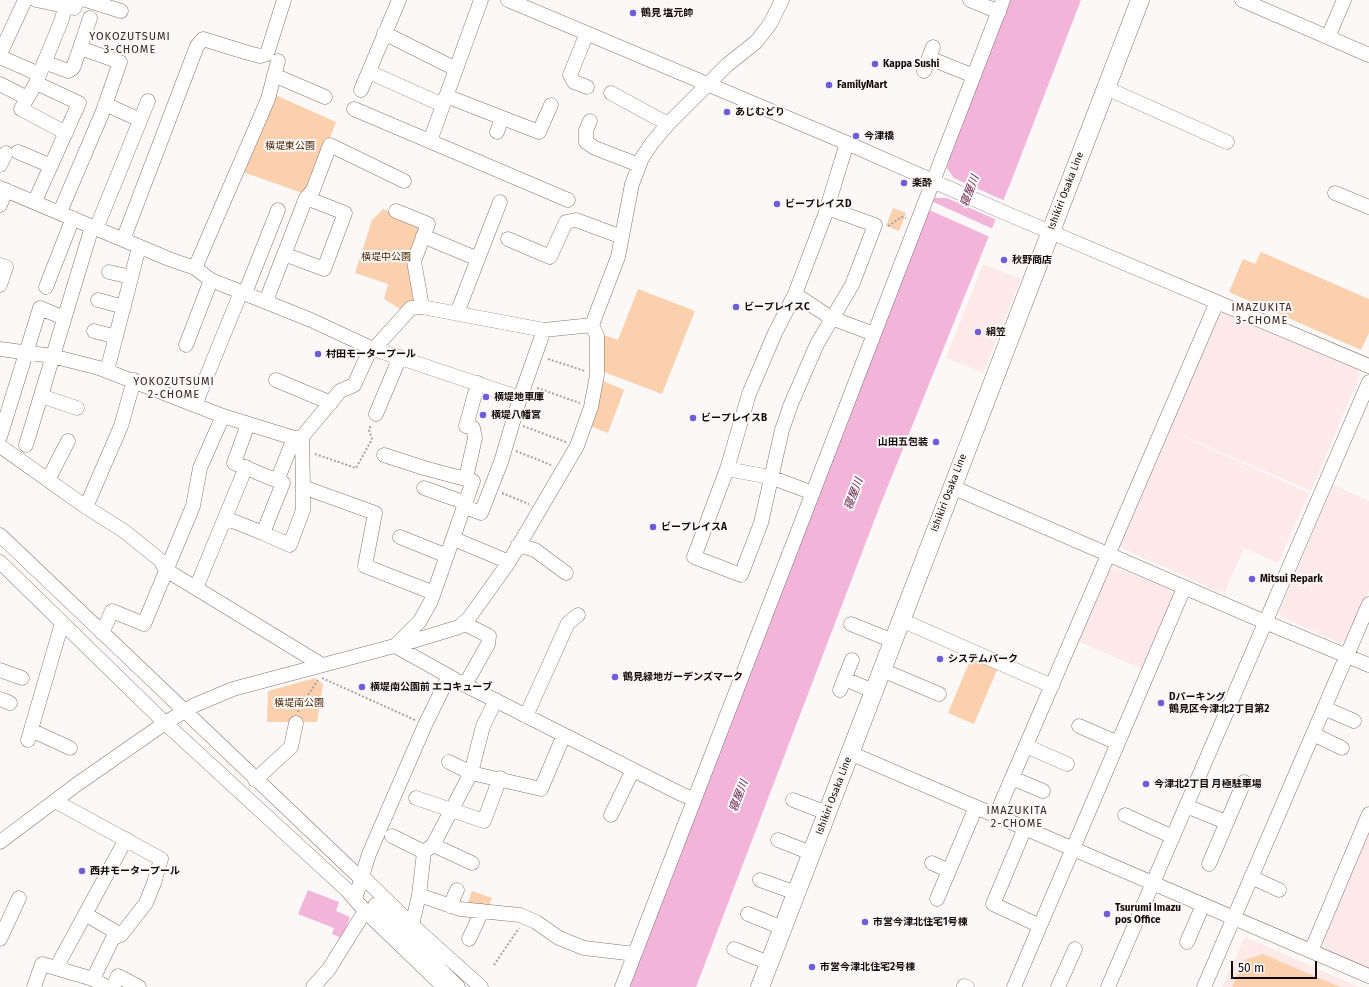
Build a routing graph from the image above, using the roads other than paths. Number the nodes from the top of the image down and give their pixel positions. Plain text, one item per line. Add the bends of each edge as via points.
1 (25, 0) edge
2 (36, 0) edge
3 (78, 0) edge
4 (86, 0) edge
5 (284, 0) edge
6 (400, 0) edge
7 (481, 0) edge
8 (508, 0) edge
9 (782, 0) edge
10 (970, 0) edge
11 (1140, 0) edge
12 (1242, 0) edge
13 (1344, 0) edge
14 (1001, 6) edge
15 (65, 7) junction
16 (121, 11) dead end
17 (90, 18) dead end
18 (384, 33) junction
19 (587, 33) junction
20 (1328, 38) junction
21 (80, 48) junction
22 (0, 55) edge
23 (1369, 55) edge
24 (929, 59) dead end
25 (278, 61) dead end
26 (456, 69) junction
27 (368, 72) junction
28 (40, 73) junction
29 (274, 75) junction
30 (974, 76) junction
31 (0, 84) edge
32 (708, 85) junction
33 (587, 87) dead end
34 (1106, 88) junction
35 (361, 90) dead end
36 (611, 93) dead end
37 (325, 97) dead end
38 (27, 98) junction
39 (445, 100) junction
40 (148, 101) dead end
41 (105, 104) junction
42 (552, 105) dead end
43 (354, 109) dead end
44 (502, 118) junction
45 (140, 120) junction
46 (668, 124) junction
47 (584, 126) dead end
48 (497, 132) dead end
49 (66, 133) junction
50 (430, 141) junction
51 (1227, 142) dead end
52 (847, 143) junction
53 (8, 157) edge
54 (639, 165) junction
55 (51, 166) junction
56 (404, 181) dead end
57 (936, 182) junction
58 (3, 189) edge
59 (1335, 193) dead end
60 (306, 198) junction
61 (568, 200) dead end
62 (35, 201) junction
63 (500, 202) dead end
64 (0, 205) edge
65 (1369, 207) edge
66 (827, 208) junction
67 (278, 210) dead end
68 (396, 211) dead end
69 (66, 215) junction
70 (94, 228) junction
71 (1050, 231) junction
72 (423, 236) junction
73 (622, 237) junction
74 (508, 239) dead end
75 (123, 240) junction
76 (139, 247) junction
77 (284, 254) junction
78 (478, 258) junction
79 (0, 265) edge
80 (195, 268) junction
81 (109, 272) dead end
82 (131, 277) junction
83 (45, 280) dead end
84 (211, 280) junction
85 (0, 285) edge
86 (243, 293) junction
87 (795, 294) junction
88 (98, 300) dead end
89 (266, 301) junction
90 (1217, 302) junction
91 (124, 307) junction
92 (422, 307) junction
93 (457, 314) junction
94 (64, 318) junction
95 (831, 318) junction
96 (592, 325) junction
97 (544, 330) junction
98 (94, 331) dead end
99 (874, 334) junction
100 (116, 337) junction
101 (186, 345) dead end
102 (373, 348) junction
103 (0, 349) edge
104 (26, 353) junction
105 (52, 356) junction
106 (400, 357) junction
107 (1369, 366) edge
108 (107, 371) junction
109 (134, 380) junction
110 (276, 380) dead end
111 (1369, 382) edge
112 (478, 383) junction
113 (41, 396) junction
114 (520, 398) junction
115 (331, 403) junction
116 (195, 405) junction
117 (77, 408) dead end
118 (376, 414) road end
119 (223, 416) junction
120 (248, 424) junction
121 (0, 437) edge
122 (68, 441) dead end
123 (299, 441) junction
124 (26, 445) dead end
125 (0, 446) edge
126 (384, 454) dead end
127 (246, 467) junction
128 (727, 469) junction
129 (770, 477) junction
130 (466, 478) junction
131 (48, 480) junction
132 (276, 480) junction
133 (303, 487) junction
134 (424, 488) dead end
135 (952, 488) junction
136 (813, 493) junction
137 (466, 505) junction
138 (86, 507) junction
139 (225, 518) junction
140 (263, 533) junction
141 (0, 535) edge
142 (400, 537) dead end
143 (454, 539) junction
144 (518, 545) junction
145 (1108, 555) junction
146 (447, 556) junction
147 (509, 562) junction
148 (1, 564) edge
149 (166, 570) junction
150 (566, 573) dead end
151 (196, 588) junction
152 (1184, 588) junction
153 (434, 593) junction
154 (1369, 604) edge
155 (569, 617) dead end
156 (901, 620) junction
157 (1265, 622) junction
158 (463, 623) junction
159 (62, 624) junction
160 (851, 624) dead end
161 (102, 633) junction
162 (893, 641) junction
163 (394, 646) junction
164 (1347, 656) junction
165 (852, 660) dead end
166 (322, 665) junction
167 (1369, 665) edge
168 (0, 670) edge
169 (882, 670) junction
170 (449, 676) junction
171 (22, 678) dead end
172 (465, 685) junction
173 (1052, 686) junction
174 (874, 691) junction
175 (939, 694) dead end
176 (496, 700) junction
177 (1324, 708) junction
178 (183, 711) junction
179 (526, 716) junction
180 (1354, 721) dead end
181 (165, 723) junction
182 (296, 723) road end
183 (1079, 726) dead end
184 (1313, 734) junction
185 (564, 735) junction
186 (1118, 743) junction
187 (1026, 746) junction
188 (70, 748) dead end
189 (1342, 748) dead end
190 (850, 753) junction
191 (449, 762) dead end
192 (1067, 764) dead end
193 (633, 770) junction
194 (471, 773) junction
195 (500, 778) junction
196 (1012, 778) junction
197 (255, 780) junction
198 (1244, 782) dead end
199 (1043, 791) dead end
200 (416, 798) dead end
201 (694, 799) junction
202 (793, 800) dead end
203 (55, 801) junction
204 (1186, 806) junction
205 (976, 807) junction
206 (452, 809) junction
207 (827, 813) junction
208 (1369, 814) edge
209 (611, 815) dead end
210 (996, 815) junction
211 (1125, 816) dead end
212 (1226, 822) junction
213 (1025, 828) junction
214 (3, 836) edge
215 (392, 836) dead end
216 (1173, 836) junction
217 (126, 840) junction
218 (778, 840) dead end
219 (429, 849) junction
220 (1073, 849) junction
221 (811, 853) junction
222 (472, 863) dead end
223 (932, 863) dead end
224 (1209, 864) dead end
225 (948, 871) junction
226 (363, 877) junction
227 (1251, 877) junction
228 (760, 880) dead end
229 (1154, 884) junction
230 (457, 890) dead end
231 (1279, 890) dead end
232 (796, 894) junction
233 (419, 895) junction
234 (19, 898) dead end
235 (355, 899) junction
236 (936, 899) dead end
237 (1203, 905) junction
238 (450, 906) junction
239 (370, 908) junction
240 (482, 911) junction
241 (85, 914) junction
242 (748, 914) dead end
243 (1233, 918) junction
244 (412, 925) junction
245 (1040, 926) junction
246 (783, 928) junction
247 (122, 935) junction
248 (0, 939) edge
249 (469, 939) dead end
250 (1187, 942) dead end
251 (734, 949) dead end
252 (1075, 949) dead end
253 (1310, 951) junction
254 (635, 954) junction
255 (769, 963) junction
256 (56, 968) junction
257 (1369, 976) edge
258 (86, 981) edge
259 (455, 982) edge
260 (34, 987) edge
261 (106, 987) edge
262 (113, 987) edge
263 (139, 987) edge
264 (313, 987) edge
265 (481, 987) edge
266 (622, 987) edge
267 (760, 987) edge
268 (1014, 987) edge
269 (1058, 987) edge
270 (1108, 987) edge
271 (1204, 987) edge

1 - 22 street
2 - 15 street
3 - 15 street via 74,8
4 - 16 street
5 - 75 street via 266,54 260,56 203,39 197,46
6 - 18 street
7 - 26 street
8 - 19 street
9 - 32 street via 770,24 756,42 727,65
10 - 14 street
11 - 34 main road, Ishikiri Osaka Line
12 - 20 street
13 - 20 street
14 - 30 street
15 - 28 street
17 - 21 street
18 - 26 street
18 - 27 street
19 - 32 street
19 - 33 street via 570,75 574,82
20 - 23 street
21 - 28 street via 73,68 68,72
21 - 41 street via 120,62
22 - 28 street
24 - 30 street
25 - 29 street
26 - 39 street
27 - 35 street
27 - 39 street
28 - 38 street
28 - 49 street via 79,103
29 - 37 street
29 - 80 street via 268,99
30 - 57 street
31 - 38 street
32 - 46 street
32 - 52 street
34 - 51 street
34 - 71 main road, Ishikiri Osaka Line
36 - 46 street
38 - 49 street via 21,109
39 - 44 street
39 - 50 street
40 - 45 street
41 - 45 street
41 - 69 street
42 - 44 street via 539,132
43 - 50 street
44 - 48 street
45 - 70 street
46 - 54 street via 652,143
47 - 54 street via 586,142
49 - 55 street
50 - 61 street
52 - 57 street
52 - 66 street
53 - 55 street
54 - 73 street via 632,184
55 - 62 street
56 - 60 street via 330,145 313,190
57 - 71 street
57 - 99 street
58 - 62 street
58 - 64 street
59 - 65 street
60 - 77 street
60 - 77 street via 345,213 324,270
62 - 69 street
63 - 78 street
66 - 87 street
66 - 95 street via 875,225 852,285
67 - 86 street
68 - 72 street via 428,224
69 - 70 street
69 - 83 street
70 - 75 street
70 - 94 street
71 - 90 street
71 - 135 main road, Ishikiri Osaka Line
72 - 78 street
72 - 92 street via 414,262
73 - 74 street via 576,220 566,222 550,257
73 - 96 street via 618,257
75 - 76 street
76 - 80 street
76 - 82 street
77 - 89 street
78 - 93 street
79 - 85 street via 6,267
80 - 84 street
81 - 82 street
82 - 91 street
84 - 86 street
84 - 101 street
86 - 89 street
86 - 116 street
87 - 95 street
87 - 128 street via 774,333 749,394
88 - 91 street
89 - 102 street
90 - 107 street
90 - 145 street
91 - 100 street
92 - 93 street
92 - 102 street via 411,308
93 - 97 street
94 - 104 street via 40,308
94 - 105 street
95 - 99 street
95 - 129 street via 808,362 792,404
96 - 97 street
96 - 144 street via 597,336 597,375 591,407 577,446
97 - 114 street
98 - 100 street
99 - 136 street
100 - 108 street
102 - 106 street
102 - 115 street via 354,385 340,391
103 - 104 street
104 - 105 street
104 - 121 street
105 - 108 street
105 - 113 street
106 - 112 street
106 - 118 street
108 - 109 street
109 - 116 street
109 - 138 street via 121,426
110 - 115 street
111 - 157 street
112 - 114 street
112 - 130 street via 466,426 473,428 475,438
113 - 117 street
113 - 124 street
114 - 137 street via 492,489 481,513
115 - 123 street
116 - 119 street
119 - 120 street
119 - 149 street via 200,468 193,506
120 - 123 street
120 - 127 street via 234,463
122 - 131 street
123 - 132 street
123 - 133 street
125 - 131 street
126 - 130 street via 424,468
127 - 132 street
127 - 139 street
128 - 129 street
128 - 129 street via 694,557 741,575 761,523
129 - 136 street
130 - 137 street via 473,481
131 - 138 street
132 - 140 street via 283,483
133 - 140 street via 303,510 290,545
133 - 153 street via 375,513 365,566
134 - 137 street
135 - 145 street
135 - 156 main road, Ishikiri Osaka Line
136 - 201 street
137 - 143 street
138 - 149 street via 150,551
139 - 140 street
139 - 151 street
141 - 161 street
142 - 146 street
143 - 146 street
143 - 147 street
144 - 147 street
144 - 150 street via 535,550
145 - 152 street
145 - 173 street
146 - 153 street
147 - 158 street
148 - 159 street
149 - 151 street
149 - 161 street via 144,624 112,611
151 - 166 street
152 - 157 street
152 - 186 street
153 - 163 street via 420,621
154 - 164 street
155 - 179 street
156 - 162 main road, Ishikiri Osaka Line
156 - 173 street
157 - 164 street
157 - 204 street
158 - 163 street via 459,627
158 - 172 street via 489,636 488,644
159 - 181 street
159 - 188 street via 30,735
160 - 162 street
161 - 178 street
162 - 169 main road, Ishikiri Osaka Line
163 - 166 street
163 - 170 street
164 - 167 street
164 - 177 street
165 - 174 street via 842,685
166 - 178 street via 233,688
168 - 171 street
169 - 174 main road, Ishikiri Osaka Line
169 - 175 street
170 - 172 street
170 - 226 street via 369,854
172 - 176 street
173 - 187 street
174 - 190 main road, Ishikiri Osaka Line
176 - 179 street
176 - 194 street via 483,726
177 - 180 street
177 - 184 street
178 - 181 street
178 - 197 street
179 - 185 street
181 - 203 street
181 - 235 street
182 - 197 street via 291,747
183 - 186 street
184 - 189 street
184 - 227 street
185 - 193 street
185 - 195 street via 541,789
186 - 220 street
187 - 192 street
187 - 196 street
190 - 205 street
190 - 207 main road, Ishikiri Osaka Line
191 - 194 street
193 - 201 street
193 - 209 street
194 - 195 street
194 - 206 street
195 - 206 street via 484,821
196 - 199 street
196 - 210 street
197 - 226 street via 356,874
198 - 212 street
200 - 206 street
201 - 254 street
202 - 207 street
203 - 214 street
203 - 217 street
204 - 212 street
204 - 216 street
205 - 210 street
205 - 225 street
206 - 219 street
207 - 221 main road, Ishikiri Osaka Line
208 - 253 street
210 - 213 street
211 - 216 street
212 - 224 street
213 - 220 street
213 - 245 street via 993,904
215 - 219 street
216 - 229 street
217 - 241 street
217 - 247 street via 161,859 146,904
218 - 221 street
219 - 222 street
219 - 233 street
220 - 229 street
220 - 245 street
221 - 232 main road, Ishikiri Osaka Line
223 - 225 street
225 - 236 street
226 - 235 street
226 - 244 street
227 - 231 street
227 - 243 street
228 - 232 street
229 - 237 street
229 - 270 street
230 - 238 street
232 - 246 main road, Ishikiri Osaka Line
233 - 238 street
233 - 244 street
234 - 248 street
235 - 239 street
237 - 243 street
237 - 250 street
238 - 240 street
239 - 259 street
239 - 264 street via 329,969
240 - 249 street
240 - 254 street via 508,912 525,917 572,944 596,950
241 - 247 street
241 - 256 street
242 - 246 street
243 - 253 street
243 - 271 street
244 - 259 street
245 - 268 street
246 - 255 main road, Ishikiri Osaka Line
247 - 258 street via 113,938
251 - 255 street
252 - 269 street
253 - 257 street
254 - 266 street
255 - 267 main road, Ishikiri Osaka Line
256 - 258 street
256 - 260 street via 42,964
258 - 261 street
259 - 265 street
262 - 263 street via 118,976

